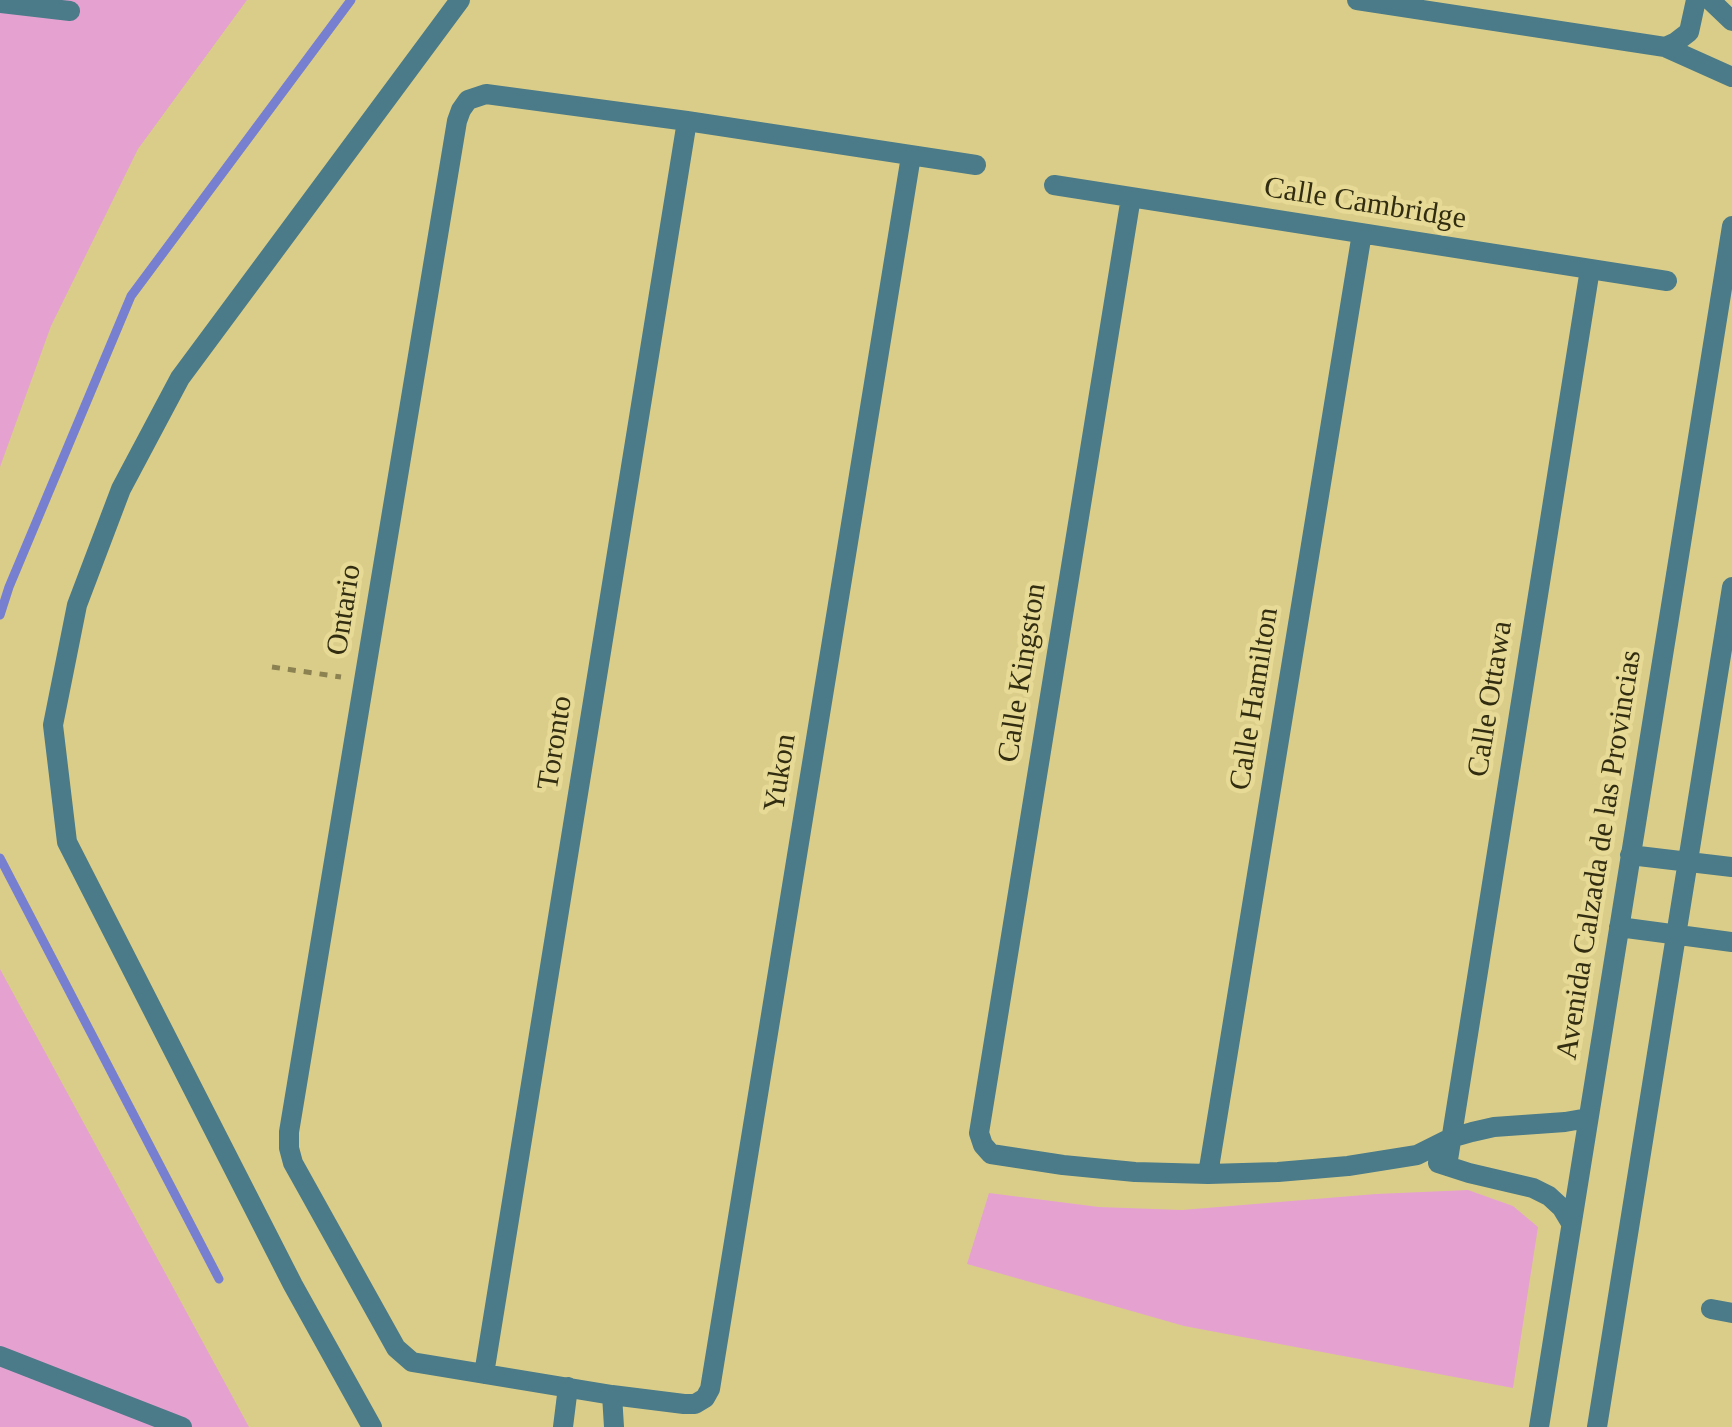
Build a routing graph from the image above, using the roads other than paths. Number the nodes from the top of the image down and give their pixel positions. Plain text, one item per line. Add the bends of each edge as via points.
1 (460, 0) edge
2 (1356, 0) edge
3 (1696, 0) edge
4 (1710, 0) edge
5 (0, 3) edge
6 (70, 12) dead end
7 (1732, 21) edge
8 (1665, 47) junction
9 (1732, 78) edge
10 (687, 121) junction
11 (911, 156) junction
12 (976, 165) dead end
13 (1054, 185) dead end
14 (1131, 197) junction
15 (1732, 226) edge
16 (1362, 234) junction
17 (1590, 269) junction
18 (1667, 281) dead end
19 (1732, 587) edge
20 (1630, 855) junction
21 (1687, 862) junction
22 (1732, 868) edge
23 (1619, 927) junction
24 (1675, 934) junction
25 (1732, 942) edge
26 (1588, 1118) junction
27 (1451, 1138) junction
28 (1417, 1155) junction
29 (1447, 1166) junction
30 (1208, 1174) junction
31 (1571, 1223) junction
32 (0, 1356) edge
33 (484, 1374) junction
34 (568, 1387) junction
35 (612, 1395) junction
36 (182, 1427) edge
37 (372, 1427) edge
38 (563, 1427) edge
39 (614, 1427) edge
40 (1540, 1427) edge
41 (1598, 1427) edge

1 - 37 street via 180,378 121,488 77,605 53,725 67,842
2 - 8 street
3 - 8 street via 1688,32
4 - 7 street
5 - 6 street
8 - 9 street
10 - 11 street
10 - 33 street, Toronto
10 - 33 street, Ontario via 486,94 461,110 290,1132 294,1162 403,1356
11 - 12 street
11 - 35 street, Yukon via 713,1377 696,1404
13 - 14 street, Calle Cambridge
14 - 16 street, Calle Cambridge
14 - 30 street, Calle Kingston via 979,1133 991,1154 1063,1166
15 - 20 street, Avenida Calzada de las Provincias
16 - 17 street, Calle Cambridge
16 - 30 street, Calle Hamilton
17 - 18 street, Calle Cambridge
17 - 27 street, Calle Ottawa
19 - 21 street
20 - 21 street
20 - 23 street, Avenida Calzada de las Provincias
21 - 22 street
21 - 24 street
23 - 24 street
23 - 26 street, Avenida Calzada de las Provincias
24 - 25 street
24 - 41 street
26 - 27 street
26 - 31 street, Avenida Calzada de las Provincias
27 - 28 street
27 - 29 street, Calle Ottawa
28 - 29 street
28 - 30 street
29 - 31 street via 1533,1188
31 - 40 street, Avenida Calzada de las Provincias
32 - 36 street
33 - 34 street
34 - 35 street
34 - 38 street
35 - 39 street

